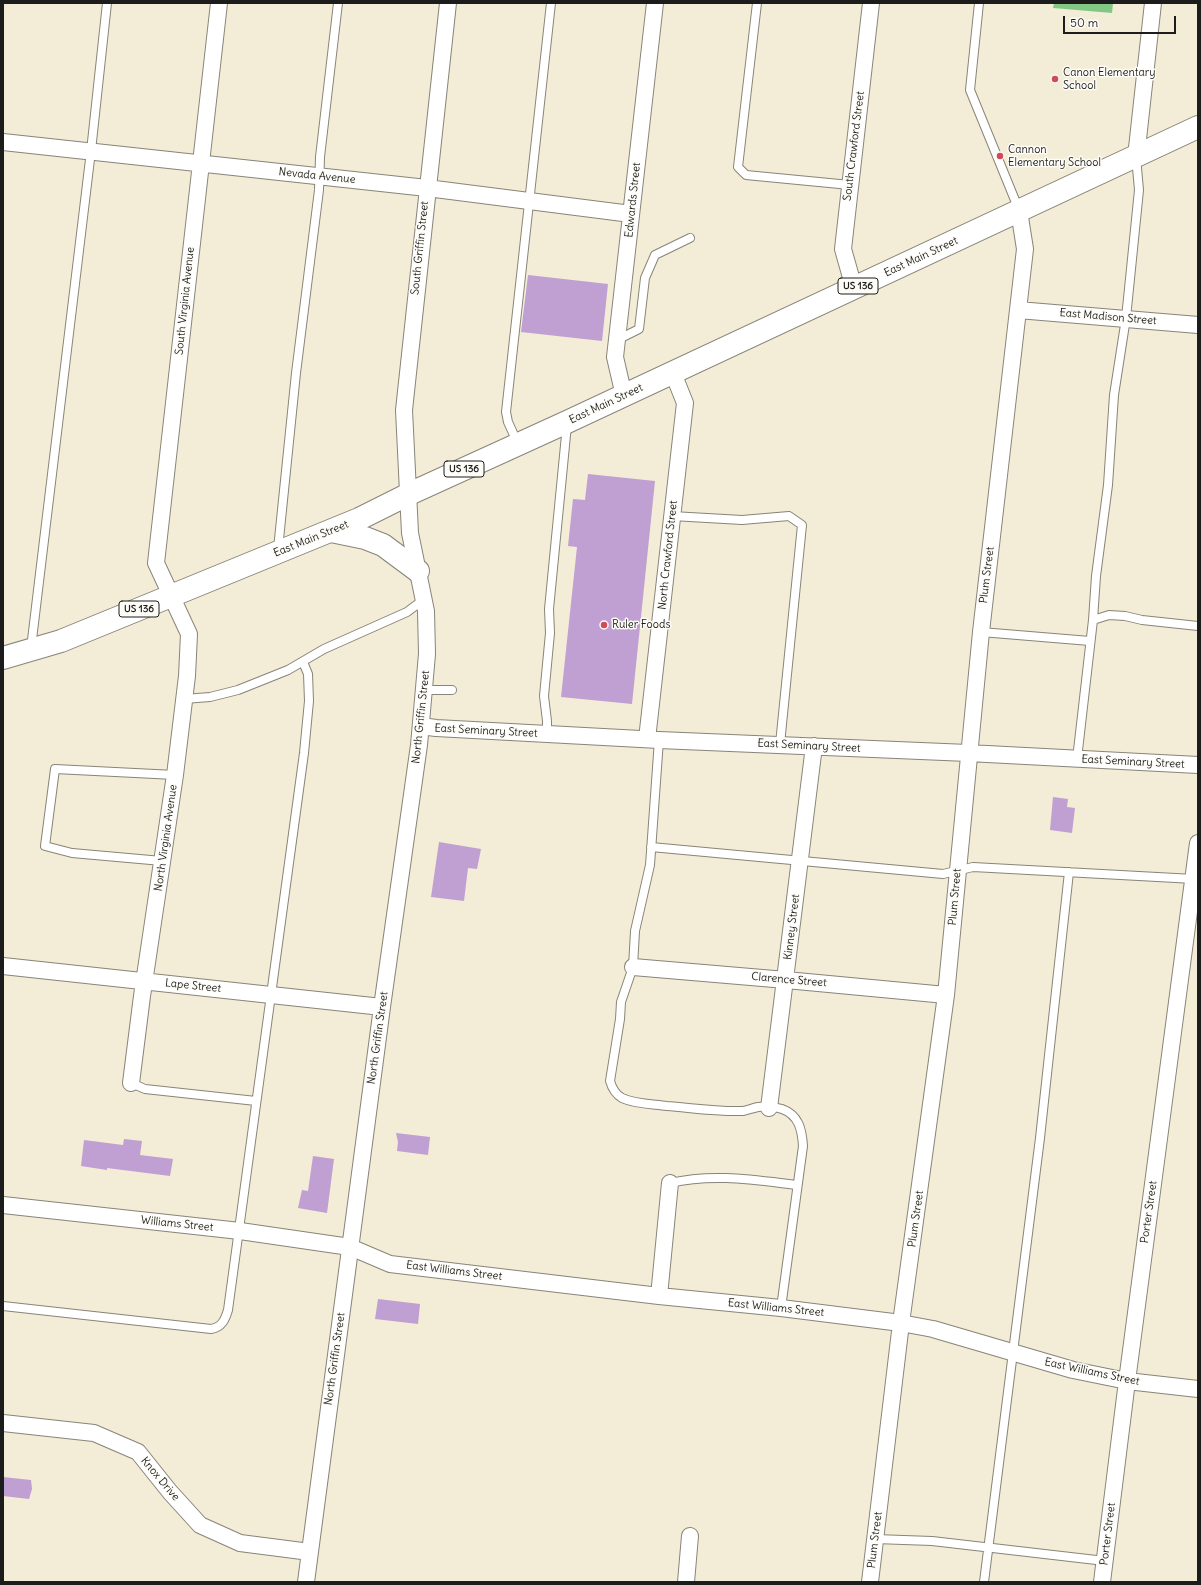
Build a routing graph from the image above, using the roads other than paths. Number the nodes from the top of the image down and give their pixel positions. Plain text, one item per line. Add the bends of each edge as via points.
1 (107, 3) edge
2 (219, 3) edge
3 (338, 3) edge
4 (448, 3) edge
5 (551, 3) edge
6 (655, 3) edge
7 (757, 3) edge
8 (871, 3) edge
9 (979, 3) edge
10 (1154, 3) edge
11 (1198, 127) edge
12 (3, 142) edge
13 (91, 150) junction
14 (1136, 157) junction
15 (201, 164) junction
16 (320, 177) junction
17 (850, 185) junction
18 (427, 188) junction
19 (529, 201) junction
20 (1019, 211) junction
21 (631, 214) junction
22 (690, 238) dead end
23 (854, 288) junction
24 (1018, 310) junction
25 (1126, 318) junction
26 (1198, 325) edge
27 (617, 340) junction
28 (673, 373) junction
29 (624, 396) junction
30 (567, 422) junction
31 (518, 445) junction
32 (409, 494) junction
33 (672, 516) junction
34 (331, 531) junction
35 (278, 552) junction
36 (418, 571) junction
37 (171, 596) junction
38 (424, 600) junction
39 (1093, 620) junction
40 (1198, 626) edge
41 (981, 632) junction
42 (1090, 641) junction
43 (31, 650) junction
44 (3, 658) edge
45 (303, 662) junction
46 (424, 690) junction
47 (452, 690) dead end
48 (184, 699) junction
49 (421, 726) junction
50 (547, 734) junction
51 (653, 740) junction
52 (780, 744) junction
53 (814, 746) junction
54 (968, 753) junction
55 (1078, 760) junction
56 (1198, 765) edge
57 (175, 775) junction
58 (1198, 843) edge
59 (651, 847) junction
60 (162, 861) junction
61 (800, 861) junction
62 (957, 870) junction
63 (1068, 872) junction
64 (1194, 879) junction
65 (3, 966) edge
66 (633, 967) junction
67 (786, 980) junction
68 (145, 981) junction
69 (270, 994) junction
70 (946, 995) junction
71 (382, 1007) junction
72 (131, 1083) joint
73 (256, 1101) junction
74 (769, 1108) junction
75 (670, 1183) joint
76 (797, 1185) junction
77 (3, 1205) edge
78 (240, 1231) junction
79 (350, 1247) junction
80 (659, 1296) junction
81 (3, 1306) edge
82 (781, 1308) junction
83 (902, 1323) junction
84 (1014, 1354) junction
85 (1127, 1381) junction
86 (1198, 1389) edge
87 (3, 1423) edge
88 (690, 1536) dead end
89 (875, 1539) junction
90 (988, 1547) junction
91 (310, 1552) junction
92 (1105, 1561) junction
93 (306, 1582) edge
94 (686, 1582) edge
95 (870, 1582) edge
96 (984, 1582) edge
97 (1102, 1582) edge

1 - 13 lane
2 - 15 street, South Virginia Avenue
3 - 16 lane via 320,157
4 - 18 street, South Griffin Street
5 - 19 lane
6 - 21 street, Edwards Street
7 - 17 lane via 738,166 746,175
8 - 17 street, South Crawford Street
9 - 20 lane via 970,90
10 - 14 street
11 - 14 main road, East Main Street / US 136
12 - 13 street, Nevada Avenue
13 - 15 street, Nevada Avenue
13 - 43 lane
14 - 20 main road, East Main Street / US 136
14 - 25 lane via 1139,190
15 - 16 street, Nevada Avenue
15 - 37 street, South Virginia Avenue via 156,563
16 - 18 street, Nevada Avenue
16 - 35 lane via 296,372
17 - 23 street, South Crawford Street via 843,249
18 - 19 street, Nevada Avenue
18 - 32 street, South Griffin Street via 404,410
19 - 21 street, Nevada Avenue
19 - 31 lane via 506,412
20 - 23 main road, East Main Street / US 136
20 - 24 street, Plum Street via 1025,249
21 - 27 street, Edwards Street
22 - 27 lane via 655,255 645,278 639,329
23 - 28 main road, East Main Street / US 136
24 - 25 street, East Madison Street
24 - 41 street, Plum Street
25 - 26 street, East Madison Street
25 - 39 lane via 1114,395 1108,485
27 - 29 street, Edwards Street via 615,357
28 - 29 main road, East Main Street / US 136
28 - 33 street, North Crawford Street via 685,403
29 - 30 main road, East Main Street / US 136
30 - 31 main road, East Main Street / US 136
30 - 50 lane via 549,609 550,633 544,696
31 - 32 main road, East Main Street / US 136
32 - 34 main road, East Main Street / US 136
32 - 36 street, North Griffin Street via 410,533
33 - 51 street, North Crawford Street
33 - 52 lane via 742,520 789,516 802,525
34 - 35 main road, East Main Street / US 136
34 - 36 main road via 365,538 383,545
35 - 37 main road, East Main Street / US 136
36 - 38 street, North Griffin Street
37 - 43 main road, East Main Street / US 136 via 61,641
37 - 48 street, North Virginia Avenue via 189,634
38 - 45 lane via 407,612 324,649
38 - 46 street, North Griffin Street via 427,654
39 - 40 lane via 1109,615 1120,615
39 - 42 lane
41 - 42 lane
41 - 54 street, Plum Street
42 - 55 lane
43 - 44 main road, East Main Street / US 136
45 - 48 lane via 238,690 210,697
45 - 69 lane via 308,674 309,701 304,753
46 - 47 lane
46 - 49 street, North Griffin Street
48 - 57 street, North Virginia Avenue
49 - 50 street, East Seminary Street
49 - 71 street, North Griffin Street
50 - 51 street, East Seminary Street
51 - 52 street, East Seminary Street
51 - 59 lane
52 - 53 street, East Seminary Street
53 - 54 street, East Seminary Street
53 - 61 street, Kinney Street
54 - 55 street, East Seminary Street
54 - 62 street, Plum Street
55 - 56 street, East Seminary Street
57 - 60 street, North Virginia Avenue
57 - 60 lane via 55,769 45,846 72,853
58 - 64 street, Porter Street
59 - 61 lane
59 - 66 lane via 650,865 635,931
60 - 68 street, North Virginia Avenue
61 - 62 lane via 943,874
61 - 67 street, Kinney Street
62 - 63 lane via 973,867
62 - 70 street, Plum Street
63 - 64 lane
63 - 84 lane
64 - 85 street, Porter Street
65 - 68 street, Lape Street
66 - 67 street, Clarence Street
66 - 74 lane via 621,1002 610,1081 617,1095 642,1103 700,1109 744,1111 758,1107
67 - 70 street, Clarence Street
67 - 74 street, Kinney Street
68 - 69 street, Lape Street
68 - 72 street, North Virginia Avenue
69 - 71 street, Lape Street
69 - 73 lane
70 - 83 street, Plum Street
71 - 79 street, North Griffin Street
72 - 73 lane via 145,1088
73 - 78 lane
74 - 76 lane via 782,1109 799,1123 803,1146
75 - 76 lane via 714,1177
75 - 80 street
76 - 82 lane
77 - 78 street, Williams Street
78 - 79 street, Williams Street
78 - 81 lane via 228,1310 219,1327 212,1329
79 - 80 street, East Williams Street via 390,1264
79 - 91 street, North Griffin Street
80 - 82 street, East Williams Street
82 - 83 street, East Williams Street
83 - 84 street, East Williams Street via 933,1329
83 - 89 street, Plum Street
84 - 85 street, East Williams Street
84 - 90 lane
85 - 86 street, East Williams Street
85 - 92 street, Porter Street
87 - 91 street, Knox Drive via 94,1433 138,1452 200,1525 240,1543
88 - 94 street
89 - 90 lane via 932,1541
89 - 95 street, Plum Street
90 - 92 lane
90 - 96 lane
91 - 93 street, North Griffin Street
92 - 97 street, Porter Street

